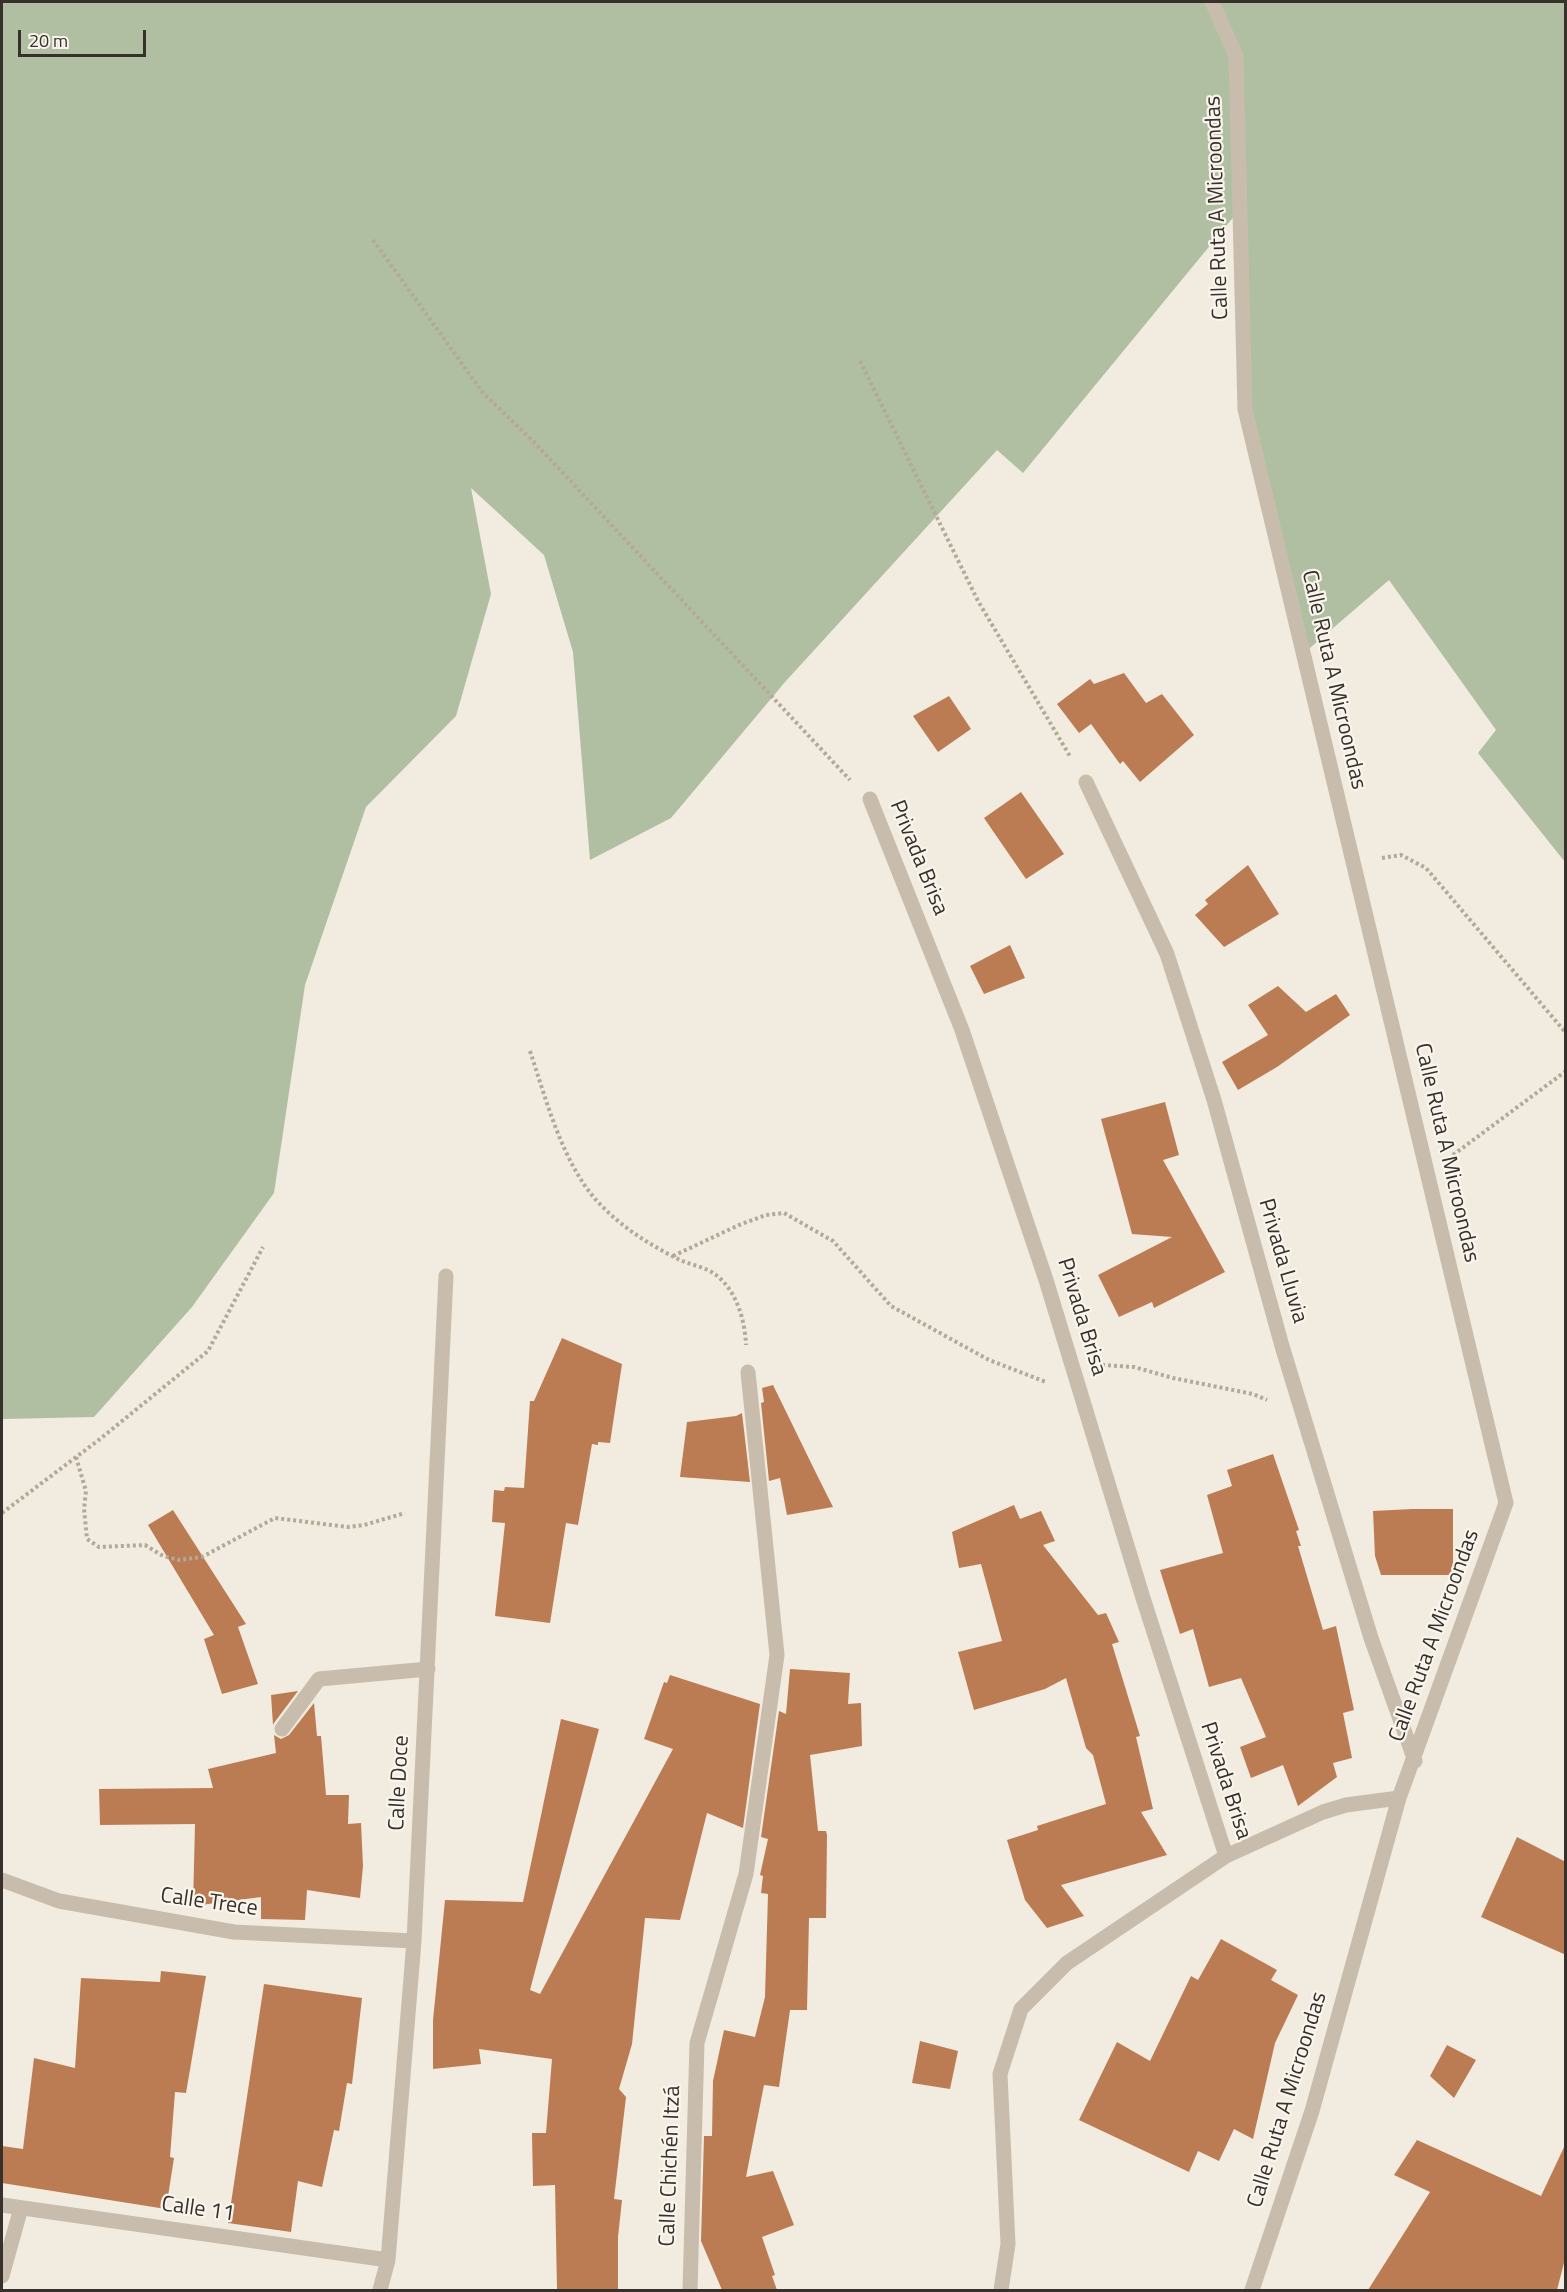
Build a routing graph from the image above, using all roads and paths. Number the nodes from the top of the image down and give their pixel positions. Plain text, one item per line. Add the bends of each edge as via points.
1 (1212, 2) edge
2 (373, 240) dead end
3 (860, 362) dead end
4 (1086, 782) joint
5 (870, 800) joint
6 (1353, 862) junction
7 (1566, 1033) edge
8 (530, 1051) dead end
9 (1566, 1071) edge
10 (1427, 1174) junction
11 (263, 1247) dead end
12 (673, 1256) junction
13 (446, 1276) dead end
14 (1071, 1363) junction
15 (748, 1372) joint
16 (1081, 1395) junction
17 (1301, 1407) junction
18 (76, 1457) junction
19 (436, 1507) junction
20 (2, 1513) edge
21 (428, 1669) junction
22 (282, 1729) dead end
23 (1414, 1761) junction
24 (1399, 1798) junction
25 (1226, 1856) junction
26 (2, 1880) edge
27 (414, 1941) junction
28 (2, 2205) edge
29 (21, 2208) junction
30 (388, 2260) junction
31 (2, 2276) edge
32 (380, 2290) edge
33 (690, 2290) edge
34 (1000, 2290) edge
35 (1252, 2290) edge

1 - 6 street, Calle Ruta A Microondas via 1236,56 1245,409
2 - 5 path via 483,393 532,440
3 - 4 path via 978,601
4 - 17 street, Privada Lluvia via 1167,954 1214,1100
5 - 14 street, Privada Brisa via 962,1030
6 - 7 path via 1401,855 1426,868
6 - 10 street, Calle Ruta A Microondas
8 - 12 path via 556,1130 587,1188 642,1240
9 - 10 path
10 - 23 street, Calle Ruta A Microondas via 1506,1503
11 - 18 path via 208,1351
12 - 15 path via 716,1275 734,1297 745,1327
12 - 16 path via 748,1221 784,1213 833,1240 891,1306 989,1360
13 - 19 street, Calle Doce
14 - 16 street, Privada Brisa
14 - 17 path via 1134,1367
15 - 33 street, Calle Chichén Itzá via 777,1655 746,1874 697,2043
16 - 25 street, Privada Brisa
17 - 23 street, Privada Lluvia via 1371,1638
18 - 19 path via 86,1491 87,1539 99,1547 145,1545 179,1560 202,1557 275,1518 348,1527
18 - 20 path
19 - 21 street, Calle Doce
21 - 22 street via 319,1679
21 - 27 street, Calle Doce
23 - 24 street, Calle Ruta A Microondas
24 - 25 street via 1323,1812
24 - 35 street, Calle Ruta A Microondas via 1312,2111
25 - 34 street via 1067,1963 1021,2009 1000,2074 1008,2244
26 - 27 street, Calle Trece via 59,1901 234,1932
27 - 30 street, Calle Doce
28 - 29 street, Calle 11
29 - 30 street, Calle 11
29 - 31 street
30 - 32 street, Calle Doce

